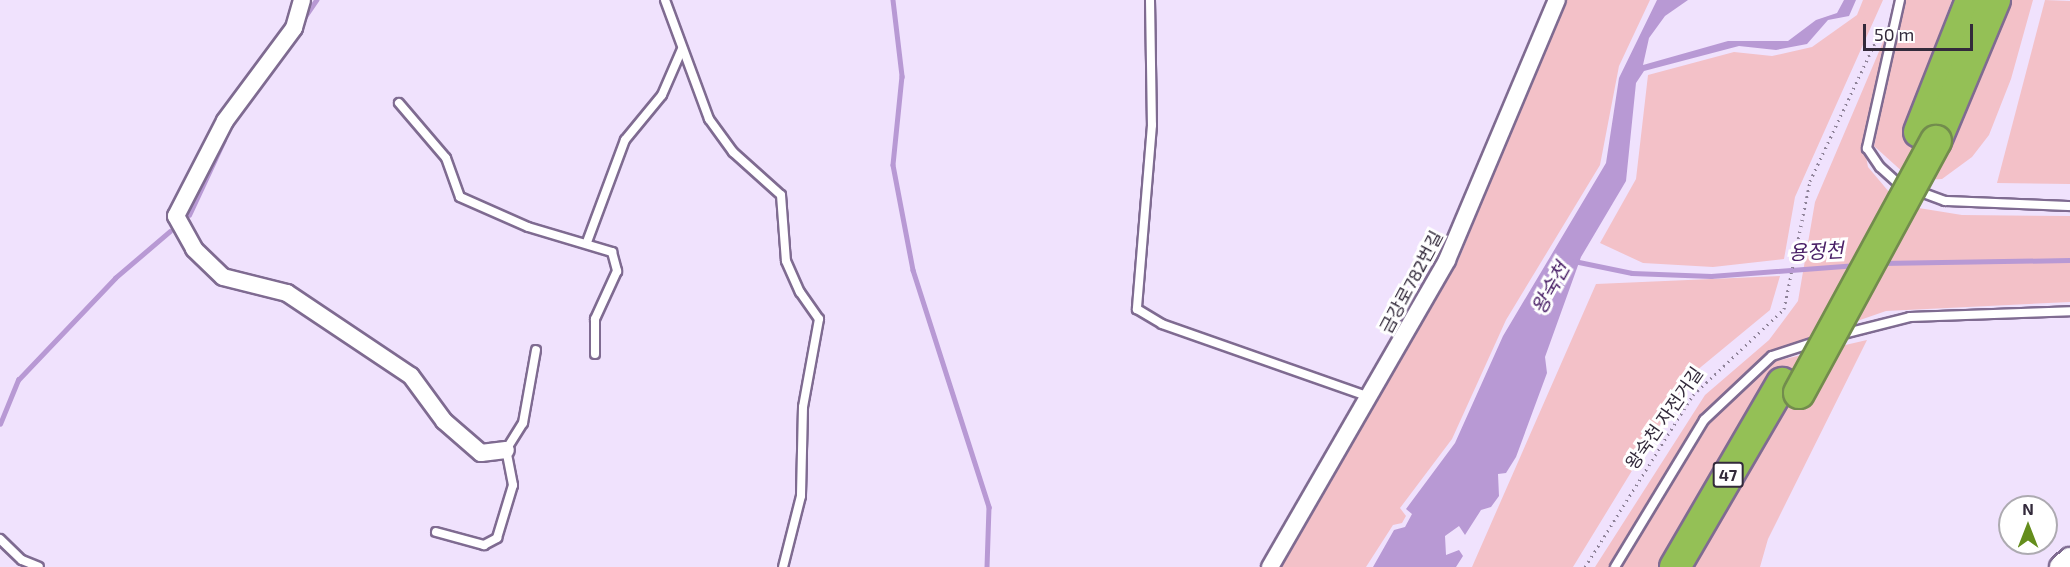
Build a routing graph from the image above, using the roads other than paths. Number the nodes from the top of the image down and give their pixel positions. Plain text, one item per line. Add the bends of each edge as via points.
1 (302, 0) edge
2 (665, 0) edge
3 (1150, 0) edge
4 (1557, 0) edge
5 (1900, 0) edge
6 (1971, 0) edge
7 (1995, 0) edge
8 (682, 49) junction
9 (399, 104) dead end
10 (1927, 136) junction
11 (2070, 206) edge
12 (587, 242) junction
13 (2070, 310) edge
14 (536, 350) dead end
15 (595, 354) dead end
16 (1791, 388) junction
17 (1369, 397) junction
18 (506, 450) junction
19 (436, 532) dead end
20 (0, 540) edge
21 (2070, 559) edge
22 (39, 567) edge
23 (783, 567) edge
24 (1270, 567) edge
25 (1615, 567) edge
26 (1675, 567) edge
27 (1698, 567) edge
28 (2061, 567) edge

1 - 18 street via 294,28 225,121 176,216 194,249 223,277 287,292 411,376 444,421 481,453
2 - 8 lane
3 - 17 lane via 1152,125 1137,309 1162,324
4 - 17 street, 금강로782번길 via 1447,260
5 - 11 lane via 1867,148 1880,167 1899,184 1945,201
6 - 10 highway, 47
7 - 10 highway, 47
8 - 12 lane via 662,95 625,140
8 - 23 lane via 709,119 733,152 781,195 786,261 800,292 819,319 803,407 801,495
9 - 12 lane via 446,158 460,197 528,227
10 - 16 highway, 47
12 - 15 lane via 612,252 617,271 595,319
13 - 25 lane via 1910,317 1772,356 1704,420
14 - 18 lane via 523,423
16 - 26 highway, 47
16 - 27 highway, 47
17 - 24 street, 금강로782번길
18 - 19 lane via 513,485 497,538 484,545
20 - 22 lane via 22,560
21 - 28 street

